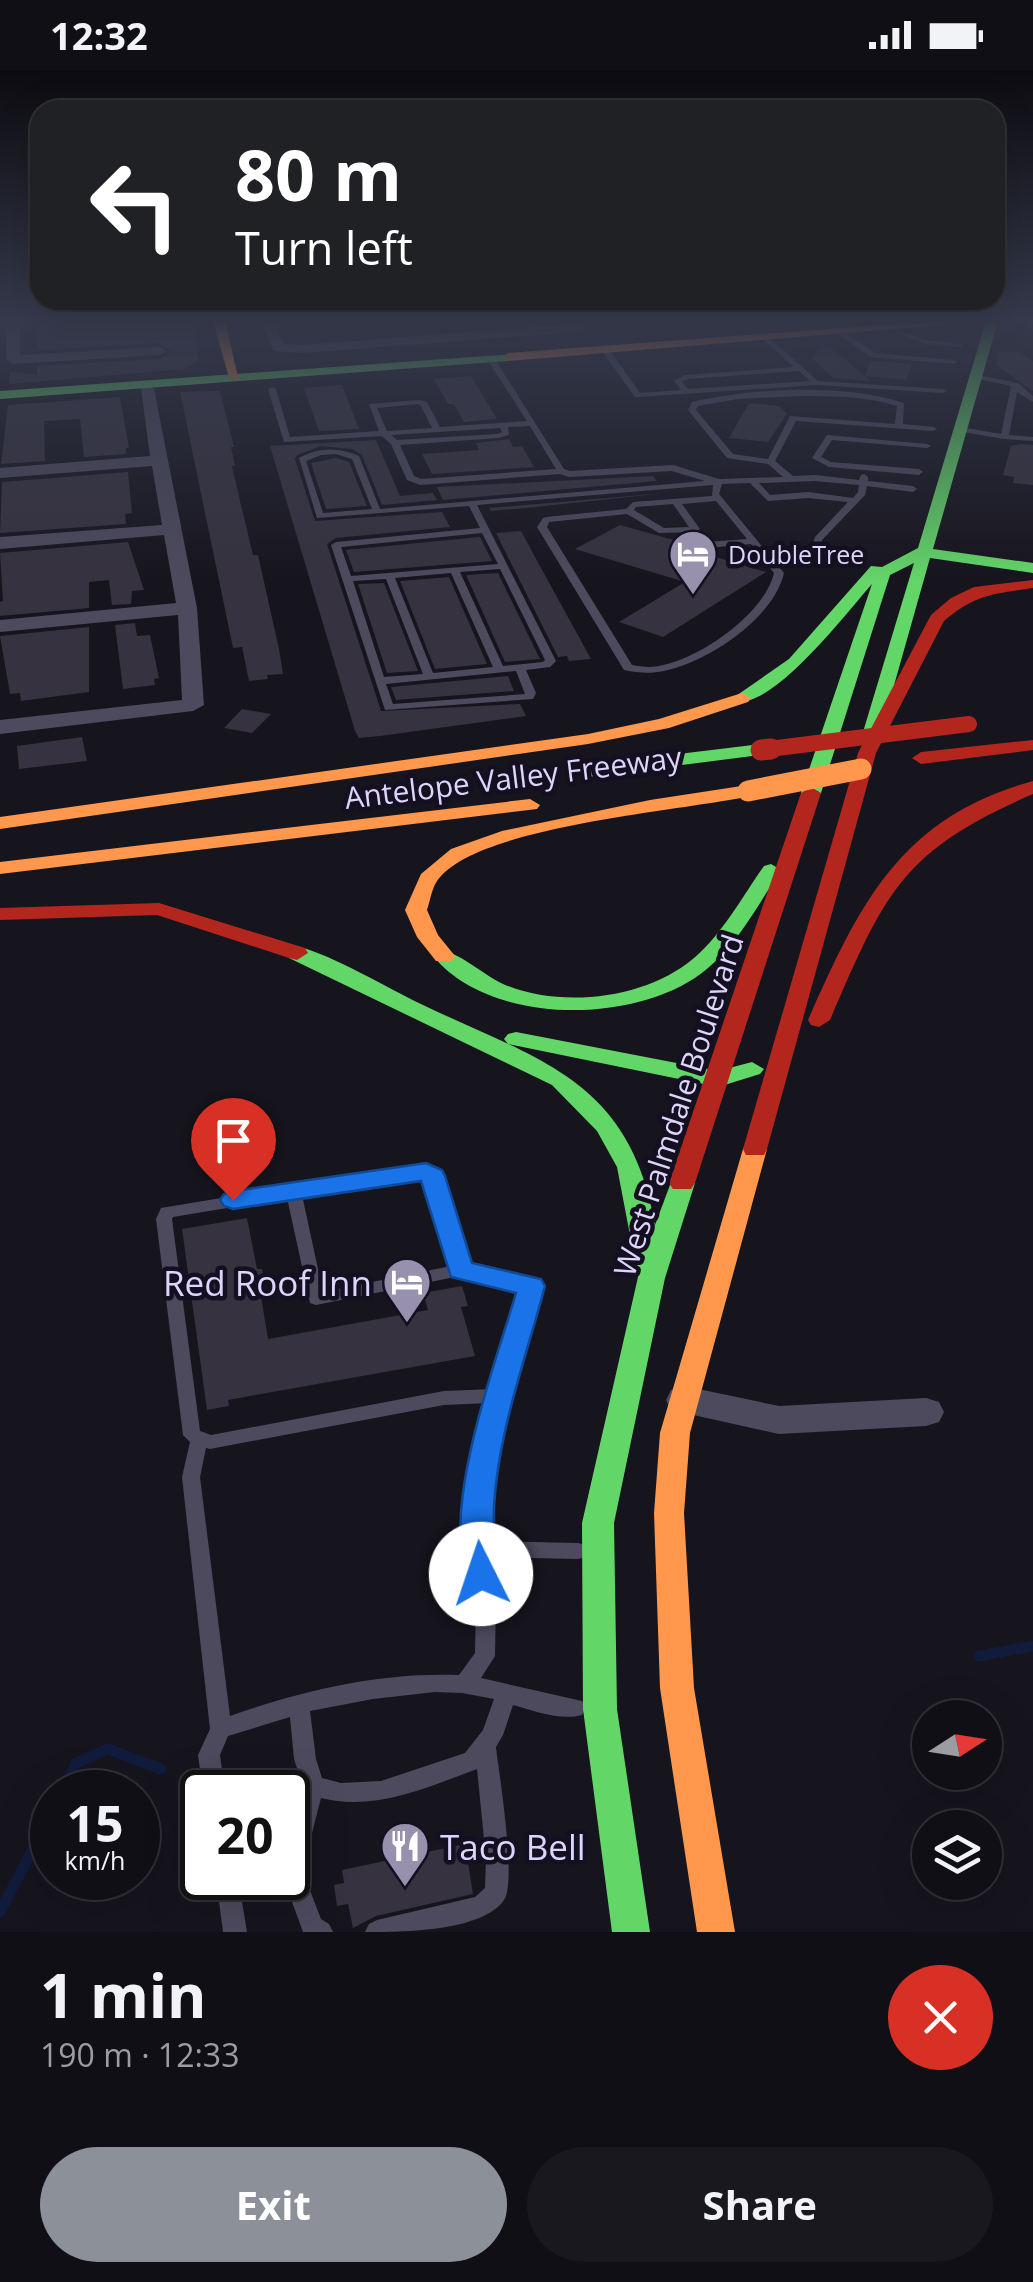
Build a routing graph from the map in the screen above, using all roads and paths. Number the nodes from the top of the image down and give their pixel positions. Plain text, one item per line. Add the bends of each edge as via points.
1 (149, 408) edge
2 (278, 408) edge
3 (373, 408) edge
4 (426, 408) edge
5 (517, 408) edge
6 (693, 408) edge
7 (901, 408) edge
8 (938, 408) edge
9 (950, 408) edge
10 (966, 408) edge
11 (1011, 408) edge
12 (532, 423) junction
13 (503, 425) junction
14 (899, 425) junction
15 (960, 429) junction
16 (437, 430) junction
17 (384, 433) junction
18 (1004, 436) junction
19 (930, 438) junction
20 (1033, 440) edge
21 (396, 444) junction
22 (157, 461) junction
23 (770, 462) junction
24 (950, 463) junction
25 (868, 468) junction
26 (561, 471) junction
27 (0, 473) edge
28 (790, 478) junction
29 (752, 480) junction
30 (435, 481) junction
31 (916, 481) junction
32 (718, 482) junction
33 (861, 483) junction
34 (719, 498) junction
35 (852, 500) junction
36 (676, 502) junction
37 (938, 502) junction
38 (472, 503) junction
39 (447, 505) junction
40 (628, 511) junction
41 (377, 512) junction
42 (174, 528) junction
43 (696, 529) junction
44 (486, 530) junction
45 (662, 532) junction
46 (899, 534) junction
47 (679, 537) dead end
48 (753, 541) junction
49 (0, 543) edge
50 (728, 543) junction
51 (707, 545) dead end
52 (922, 552) junction
53 (814, 556) dead end
54 (1033, 565) edge
55 (503, 566) junction
56 (454, 570) junction
57 (883, 572) junction
58 (390, 576) junction
59 (347, 579) junction
60 (1033, 584) edge
61 (188, 608) junction
62 (0, 626) edge
63 (520, 668) junction
64 (499, 670) junction
65 (429, 676) junction
66 (380, 681) junction
67 (977, 723) dead end
68 (0, 728) edge
69 (1033, 744) edge
70 (894, 760) junction
71 (568, 774) dead end
72 (744, 785) junction
73 (1033, 787) edge
74 (236, 813) dead end
75 (0, 823) edge
76 (798, 832) junction
77 (0, 840) edge
78 (0, 868) edge
79 (0, 914) edge
80 (378, 990) junction
81 (782, 1056) junction
82 (718, 1079) junction
83 (766, 1107) junction
84 (292, 1191) junction
85 (460, 1270) junction
86 (651, 1278) junction
87 (501, 1396) junction
88 (684, 1400) junction
89 (926, 1412) dead end
90 (199, 1440) junction
91 (476, 1549) junction
92 (599, 1552) junction
93 (464, 1684) junction
94 (506, 1696) junction
95 (299, 1707) junction
96 (600, 1709) junction
97 (221, 1729) junction
98 (485, 1744) junction
99 (210, 1770) edge
100 (314, 1786) junction
101 (230, 1900) edge
102 (235, 1932) edge
103 (321, 1932) edge
104 (377, 1932) edge
105 (631, 1932) edge
106 (716, 1932) edge

1 - 22 street
2 - 17 lane via 287,440
3 - 17 lane
4 - 16 lane
5 - 12 lane
6 - 23 lane via 730,456
7 - 14 lane
8 - 19 main road, West Palmdale Boulevard
9 - 15 main road via 946,423
10 - 15 main road
11 - 18 lane
12 - 13 lane
12 - 26 lane
13 - 16 lane
13 - 21 lane via 506,433 498,436
14 - 19 lane
14 - 23 lane via 793,418
15 - 18 lane
15 - 24 main road
16 - 17 lane
17 - 21 lane
18 - 20 lane
19 - 24 main road via 942,436 942,457
19 - 25 lane via 830,437 816,458
19 - 31 main road, West Palmdale Boulevard
21 - 30 lane via 410,478
22 - 27 street
22 - 42 street
23 - 28 lane
24 - 37 main road
25 - 31 lane
25 - 33 lane
26 - 30 lane
26 - 32 lane via 673,468
28 - 29 lane
28 - 33 lane
29 - 32 lane
29 - 35 lane via 768,498
30 - 39 lane
31 - 33 lane
31 - 37 main road
31 - 46 main road, West Palmdale Boulevard
32 - 34 lane
32 - 38 lane
33 - 35 lane via 862,493
34 - 36 lane
34 - 48 lane
35 - 53 lane via 818,539
36 - 40 lane
36 - 43 lane
37 - 52 main road
37 - 54 main road via 945,527 958,537
38 - 39 lane
38 - 44 lane
39 - 41 lane
40 - 45 lane
40 - 48 lane via 554,517 542,527 628,668 647,672 676,665 732,635 772,595 779,573
41 - 41 lane via 320,516 302,460 349,453
42 - 49 street
42 - 61 street
43 - 45 lane
43 - 50 lane
44 - 55 lane
44 - 59 lane via 339,543
45 - 47 lane
46 - 57 main road, West Palmdale Boulevard
46 - 75 main road via 804,659 760,690 694,714 639,730 362,774
48 - 50 lane
50 - 51 lane
52 - 54 main road
52 - 57 main road
52 - 70 main road via 872,719
55 - 56 lane
55 - 63 lane via 552,660
56 - 58 lane
56 - 64 lane
57 - 76 main road, West Palmdale Boulevard
58 - 59 lane
58 - 65 lane
59 - 66 lane
60 - 70 main road via 973,591 937,618
61 - 62 street
61 - 68 street via 193,705
63 - 64 lane
63 - 66 lane via 529,697 395,710
64 - 65 lane
65 - 66 lane
67 - 71 main road, Antelope Valley Freeway, bridge
69 - 70 main road, Antelope Valley Freeway
70 - 72 main road, Antelope Valley Freeway, bridge
70 - 81 main road
72 - 76 main road via 458,853 428,878 416,910 431,944 483,985 538,1001 625,997 664,986 694,970
72 - 78 main road, Antelope Valley Freeway
73 - 83 main road via 937,828 904,856 876,892 817,1024
74 - 77 main road
76 - 82 main road, West Palmdale Boulevard
79 - 80 main road via 159,909 278,944
80 - 82 main road via 504,1037
80 - 86 main road via 560,1080 594,1105 618,1132 634,1168
81 - 82 main road
81 - 83 main road
82 - 86 main road, West Palmdale Boulevard
83 - 88 main road
84 - 85 lane via 426,1172
84 - 85 lane via 316,1299
84 - 90 lane via 173,1209 164,1219 192,1435
85 - 87 lane via 532,1286
86 - 92 main road, West Palmdale Boulevard via 598,1523
87 - 90 lane via 444,1398
87 - 91 lane via 481,1467
88 - 89 street via 779,1420
88 - 106 main road via 675,1432 668,1537 673,1644 685,1760
90 - 97 lane via 191,1476
91 - 92 lane
91 - 93 lane via 486,1599 485,1656
92 - 96 main road, West Palmdale Boulevard
93 - 94 lane
93 - 95 lane via 402,1687
94 - 96 lane
94 - 98 lane
95 - 97 lane
95 - 100 lane
96 - 105 main road, West Palmdale Boulevard
97 - 99 lane via 208,1755
98 - 100 lane via 472,1761 381,1791
98 - 104 lane via 496,1893 480,1907
100 - 103 lane via 296,1880 312,1927
101 - 102 lane

